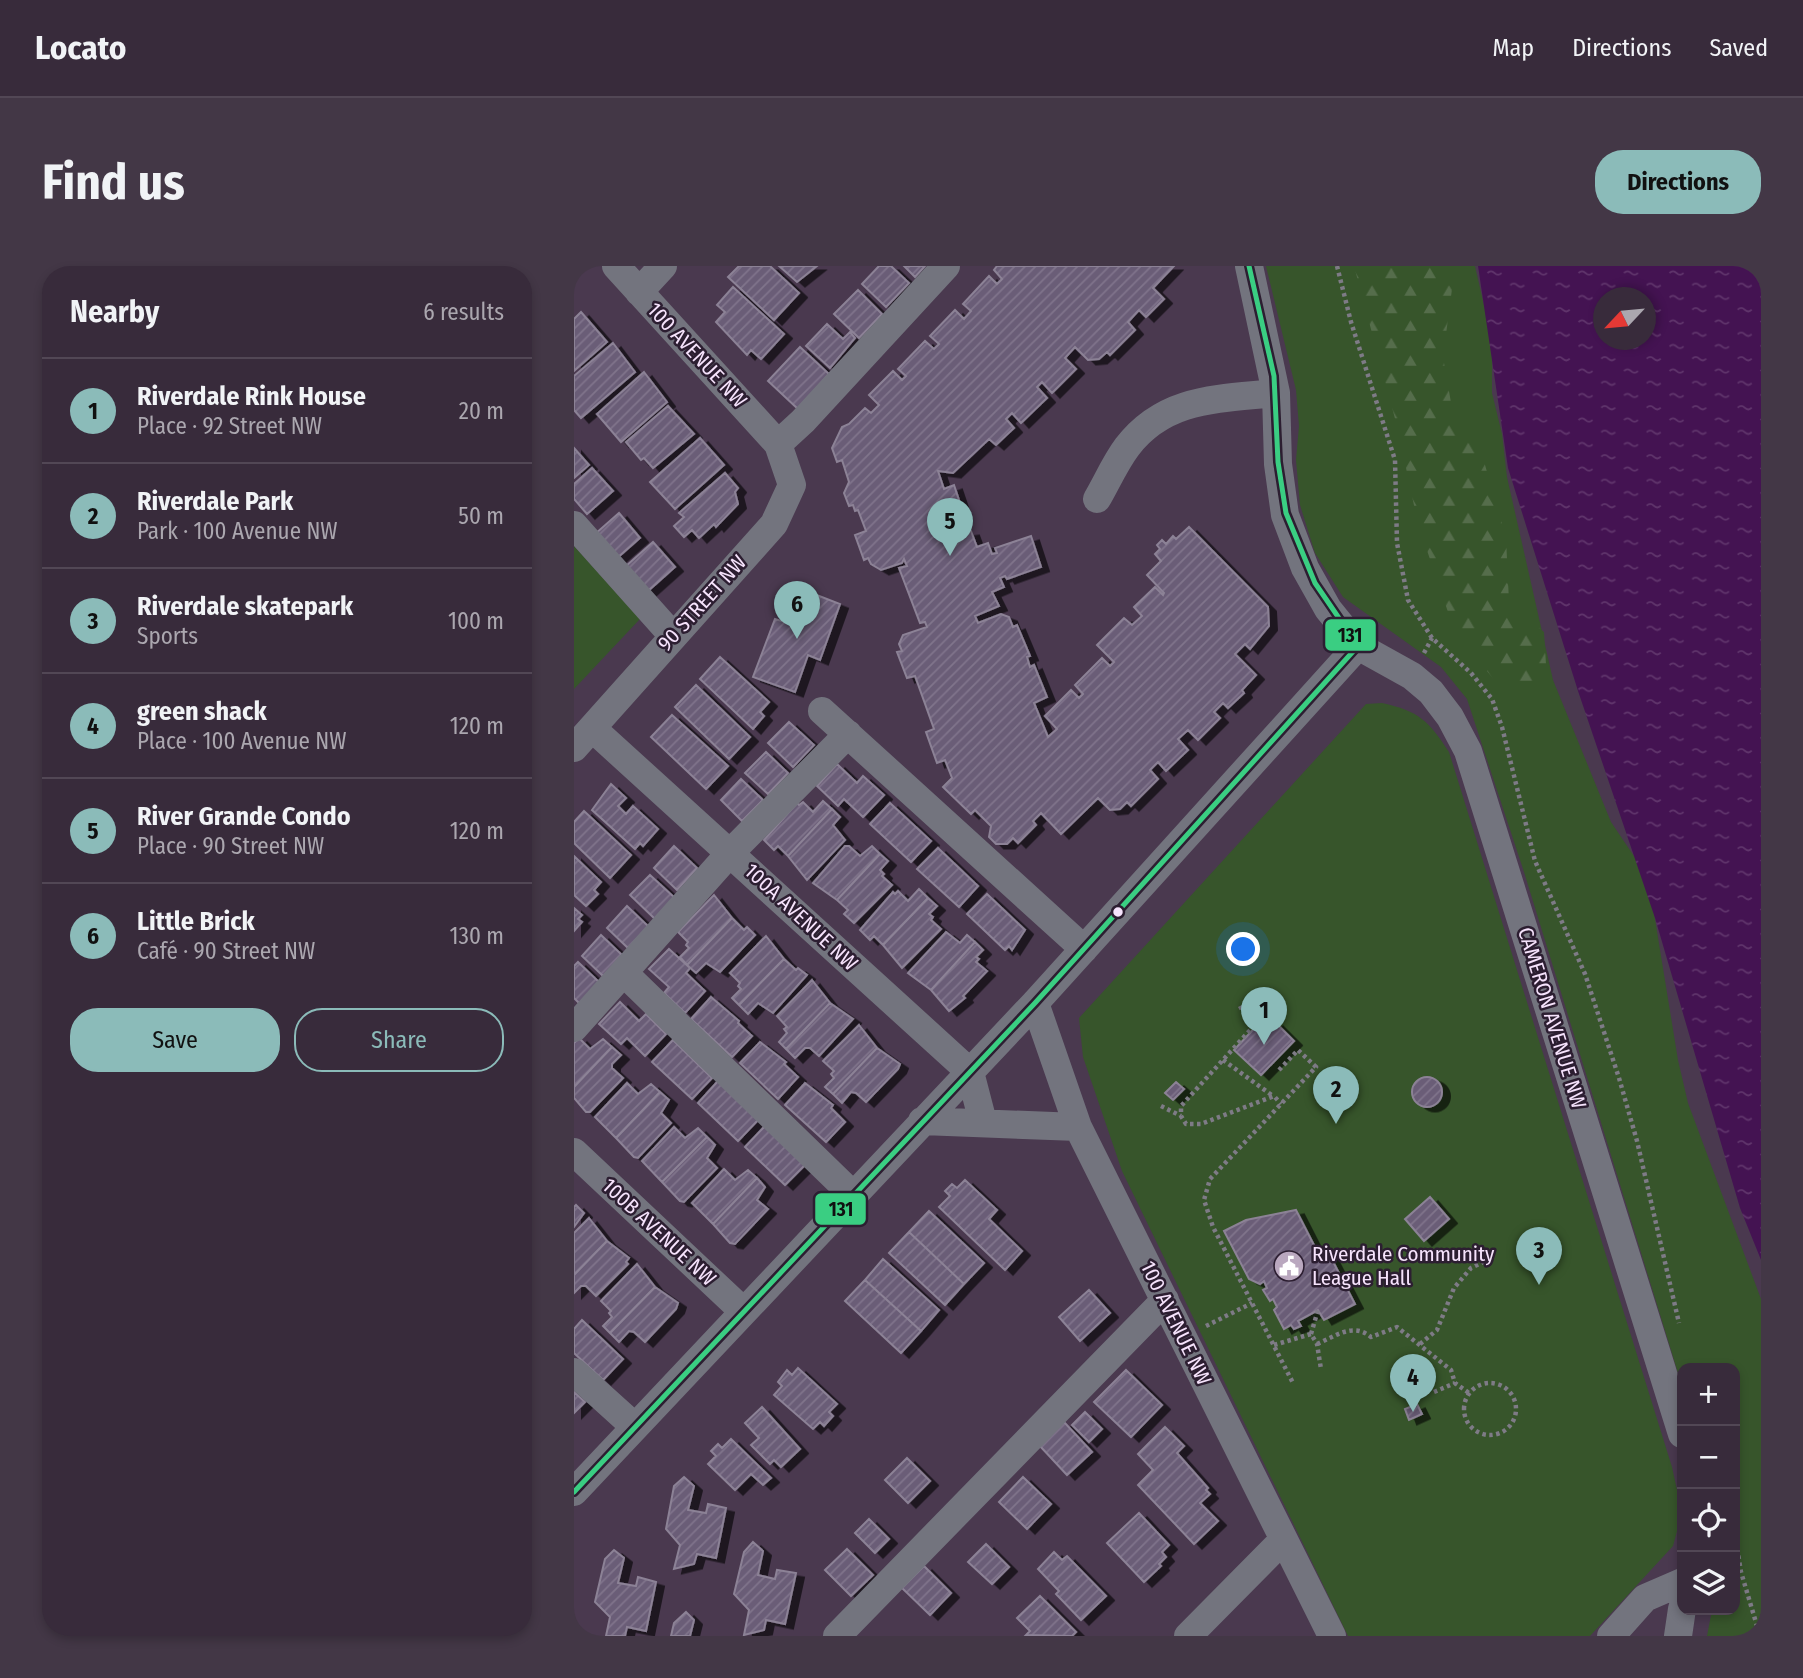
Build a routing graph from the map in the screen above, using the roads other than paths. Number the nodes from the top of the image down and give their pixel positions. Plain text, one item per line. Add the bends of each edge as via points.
1 (616, 266) edge
2 (663, 266) edge
3 (946, 266) edge
4 (1249, 266) edge
5 (639, 292) junction
6 (1276, 394) junction
7 (778, 444) junction
8 (1097, 499) dead end
9 (574, 525) edge
10 (673, 636) junction
11 (1358, 646) junction
12 (822, 711) dead end
13 (848, 734) junction
14 (583, 738) edge
15 (730, 853) junction
16 (1084, 950) junction
17 (625, 974) junction
18 (1035, 1003) junction
19 (574, 1028) edge
20 (970, 1072) junction
21 (922, 1121) junction
22 (983, 1122) junction
23 (1077, 1127) junction
24 (574, 1152) edge
25 (853, 1195) junction
26 (1165, 1300) junction
27 (743, 1311) junction
28 (574, 1372) edge
29 (1679, 1426) edge
30 (635, 1427) junction
31 (574, 1492) edge
32 (1283, 1540) junction
33 (1677, 1585) edge
34 (1681, 1615) edge
35 (837, 1636) edge
36 (1188, 1636) edge
37 (1332, 1636) edge
38 (1611, 1636) edge
39 (1678, 1636) edge

1 - 5 street, 100 AVENUE NW
2 - 5 street
3 - 7 street
4 - 6 street
5 - 7 street, 100 AVENUE NW
6 - 8 street via 1195,402 1160,415 1127,447
6 - 11 street via 1285,515 1328,609
7 - 10 street, 90 STREET NW via 792,485 774,524
9 - 10 street
10 - 14 street, 90 STREET NW
11 - 16 street
11 - 29 street, CAMERON AVENUE NW via 1431,692 1468,751
12 - 13 street
13 - 15 street
13 - 16 street
14 - 15 street, 100A AVENUE NW
15 - 17 street
15 - 20 street, 100A AVENUE NW
16 - 18 street
17 - 19 street
17 - 25 street
18 - 20 street
18 - 23 street, 100 AVENUE NW
20 - 21 street
20 - 22 street
21 - 22 street
21 - 25 street
22 - 23 street
23 - 26 street, 100 AVENUE NW
24 - 27 street, 100B AVENUE NW
25 - 27 street
26 - 32 street, 100 AVENUE NW
26 - 35 street
27 - 30 street
28 - 30 street
30 - 31 street
32 - 36 street
32 - 37 street, 100 AVENUE NW
33 - 38 street via 1645,1598
34 - 39 street

